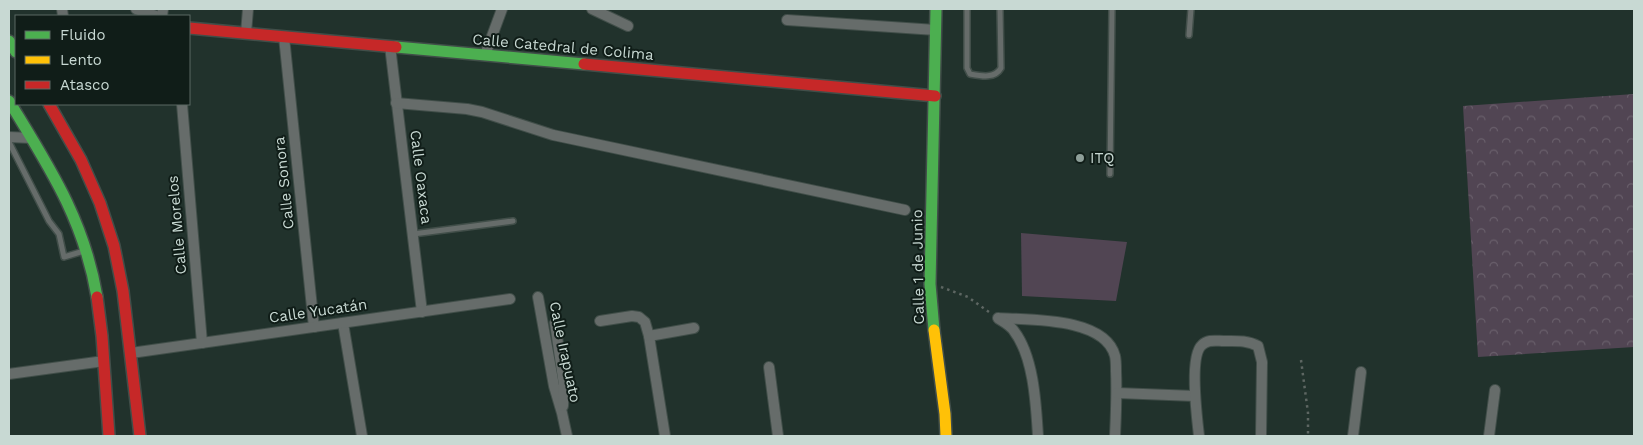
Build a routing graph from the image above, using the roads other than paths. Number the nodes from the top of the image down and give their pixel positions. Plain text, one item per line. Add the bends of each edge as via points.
1 (136, 9) edge
2 (248, 9) edge
3 (502, 9) edge
4 (592, 9) edge
5 (936, 9) edge
6 (967, 9) edge
7 (1000, 9) edge
8 (1112, 9) edge
9 (1191, 9) edge
10 (153, 15) edge
11 (787, 20) dead end
12 (628, 26) dead end
13 (190, 28) edge
14 (936, 30) junction
15 (246, 33) junction
16 (1189, 35) dead end
17 (284, 37) junction
18 (390, 46) junction
19 (485, 55) junction
20 (935, 96) junction
21 (9, 101) edge
22 (396, 103) junction
23 (50, 105) edge
24 (182, 105) edge
25 (9, 137) edge
26 (31, 138) junction
27 (9, 142) edge
28 (1110, 174) dead end
29 (905, 210) dead end
30 (513, 221) dead end
31 (413, 234) junction
32 (86, 251) junction
33 (538, 297) dead end
34 (510, 299) dead end
35 (422, 312) junction
36 (600, 321) dead end
37 (343, 323) junction
38 (555, 323) dead end
39 (314, 327) junction
40 (694, 328) dead end
41 (649, 336) junction
42 (202, 343) junction
43 (131, 353) junction
44 (104, 361) junction
45 (769, 367) dead end
46 (1361, 372) dead end
47 (9, 374) edge
48 (1495, 390) dead end
49 (1117, 393) junction
50 (1195, 396) junction
51 (562, 413) junction
52 (109, 436) edge
53 (140, 436) edge
54 (362, 436) edge
55 (567, 436) edge
56 (665, 436) edge
57 (778, 436) edge
58 (946, 436) edge
59 (1038, 436) edge
60 (1115, 436) edge
61 (1199, 436) edge
62 (1261, 436) edge
63 (1353, 436) edge
64 (1489, 436) edge

1 - 10 street
2 - 15 street
3 - 19 street
4 - 12 street
5 - 14 street, Calle 1 de Junio
6 - 7 lane via 967,68 970,74 993,75 998,74 1001,68
8 - 28 lane
9 - 16 lane
11 - 14 street
13 - 15 street, Calle Catedral de Colima
14 - 20 street, Calle 1 de Junio
15 - 17 street, Calle Catedral de Colima
17 - 18 street, Calle Catedral de Colima
17 - 39 street, Calle Sonora
18 - 19 street, Calle Catedral de Colima
18 - 22 street, Calle Oaxaca
19 - 20 street, Calle Catedral de Colima
20 - 58 street, Calle 1 de Junio via 930,284
21 - 26 street
22 - 29 street via 482,112 554,135
22 - 31 street, Calle Oaxaca
23 - 43 street via 81,160 100,203 114,246
24 - 42 street, Calle Morelos
25 - 26 street
26 - 32 street via 66,198
27 - 32 lane via 49,221 59,234 64,257
30 - 31 lane
31 - 35 street, Calle Oaxaca
32 - 44 street via 101,319
33 - 51 street, Calle Irapuato
34 - 35 street, Calle Yucatán
35 - 37 street, Calle Yucatán
36 - 41 street via 639,317 645,322
37 - 39 street, Calle Yucatán
37 - 54 street
38 - 51 street, Calle Irapuato via 564,385
39 - 42 street, Calle Yucatán
40 - 41 street
41 - 56 street
42 - 43 street, Calle Yucatán
43 - 53 street
44 - 47 street
44 - 52 street
45 - 57 street
46 - 63 street
48 - 64 street
49 - 50 street
49 - 59 street via 1115,355 1109,343 1094,331 1058,322 998,318 1014,330 1025,351 1033,381
49 - 60 street
50 - 61 street
50 - 62 street via 1196,354 1200,346 1207,341 1233,341 1258,346 1262,362
51 - 55 street, Calle Irapuato

